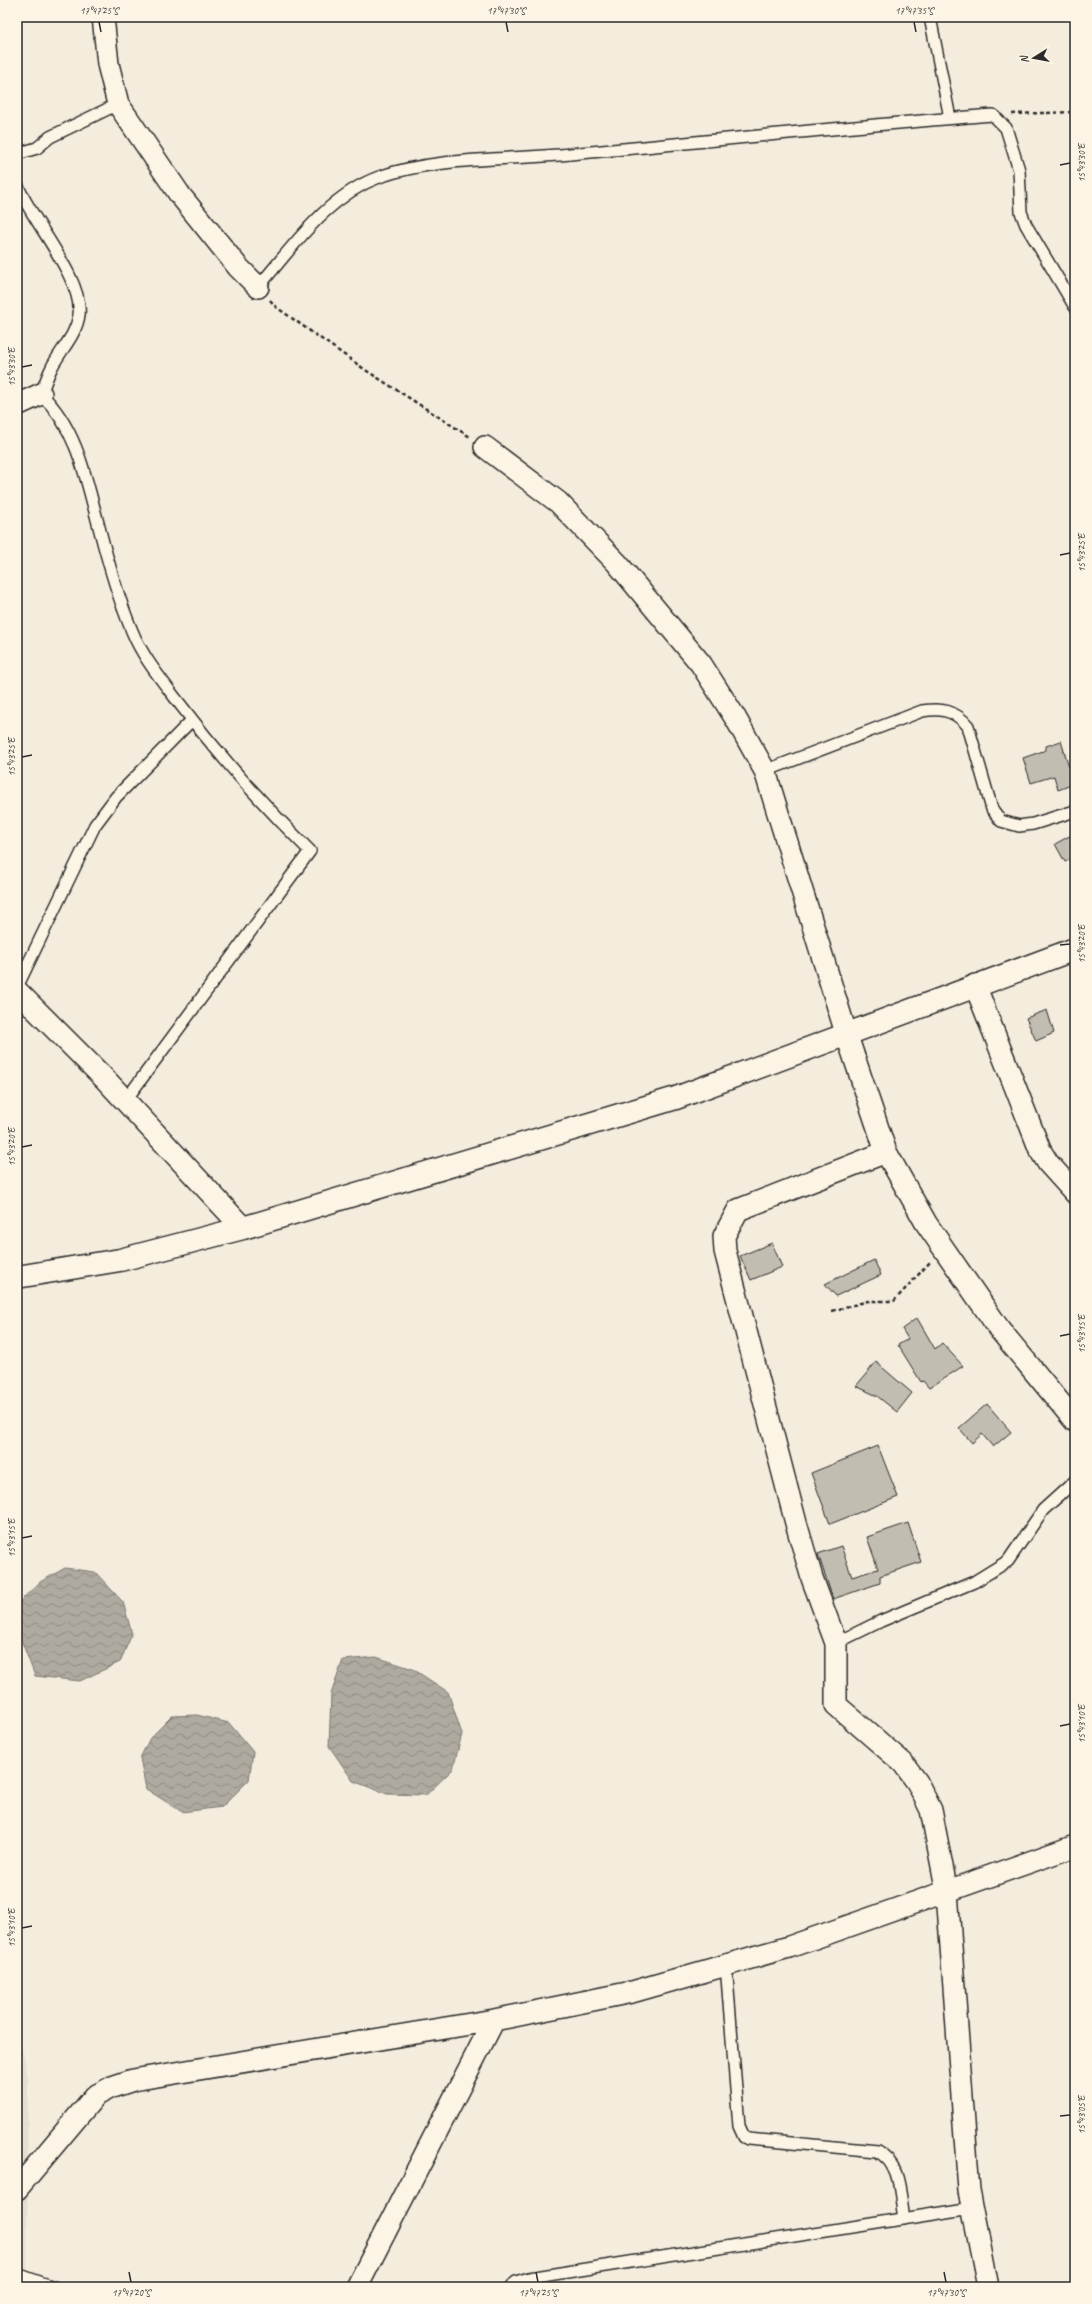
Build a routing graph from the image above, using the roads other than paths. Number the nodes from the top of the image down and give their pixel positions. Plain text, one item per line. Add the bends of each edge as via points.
1 (103, 17) edge
2 (930, 17) edge
3 (118, 104) junction
4 (950, 118) junction
5 (17, 154) edge
6 (17, 184) edge
7 (258, 287) joint
8 (1075, 307) edge
9 (40, 394) junction
10 (17, 405) edge
11 (485, 447) road end
12 (192, 720) junction
13 (764, 772) junction
14 (1075, 811) edge
15 (1075, 948) edge
16 (975, 985) junction
17 (17, 987) edge
18 (17, 991) edge
19 (846, 1033) junction
20 (125, 1101) junction
21 (886, 1152) junction
22 (1075, 1194) edge
23 (243, 1228) junction
24 (17, 1277) edge
25 (1075, 1421) edge
26 (1075, 1481) edge
27 (836, 1643) junction
28 (1075, 1846) edge
29 (948, 1892) junction
30 (726, 1965) junction
31 (494, 2020) junction
32 (17, 2189) edge
33 (972, 2208) junction
34 (904, 2219) junction
35 (17, 2274) edge
36 (54, 2287) edge
37 (357, 2287) edge
38 (511, 2287) edge
39 (988, 2287) edge

1 - 3 street via 108,64
2 - 4 lane
3 - 5 lane via 50,137 37,148
3 - 7 street via 180,195 238,267
4 - 7 lane via 523,159 429,164 408,169 378,177 340,199 320,216
4 - 8 lane via 993,115 1006,128 1019,170 1021,212 1026,225
6 - 9 lane via 22,199 54,247 79,301 79,315 74,333 51,368
9 - 10 street
9 - 12 lane via 54,406 74,439 107,558 132,632 150,664
11 - 13 street via 558,502 617,563 701,664 736,719
12 - 17 lane via 116,797 95,826
12 - 20 lane via 267,809 310,851
13 - 14 lane via 922,711 946,710 960,717 968,726 992,809 1001,821 1019,826
13 - 19 street
15 - 16 main road
16 - 19 main road
16 - 22 street via 1040,1150
18 - 20 street
19 - 21 street
19 - 23 main road via 676,1098
20 - 23 street
21 - 25 street via 926,1224 1000,1330
21 - 27 street via 738,1210 724,1236 796,1522 812,1578
23 - 24 main road via 120,1260
26 - 27 lane via 1043,1510 1008,1561 974,1582
27 - 29 street via 836,1705 903,1763 917,1782 931,1810
28 - 29 street
29 - 30 street via 789,1947
29 - 33 street
30 - 31 street via 632,1992
30 - 34 lane via 739,2126 744,2137 878,2151 887,2155 896,2173
31 - 32 street via 133,2080 112,2086 94,2096
31 - 37 street
33 - 34 lane
33 - 39 street
34 - 38 lane via 529,2278 516,2282
35 - 36 lane

